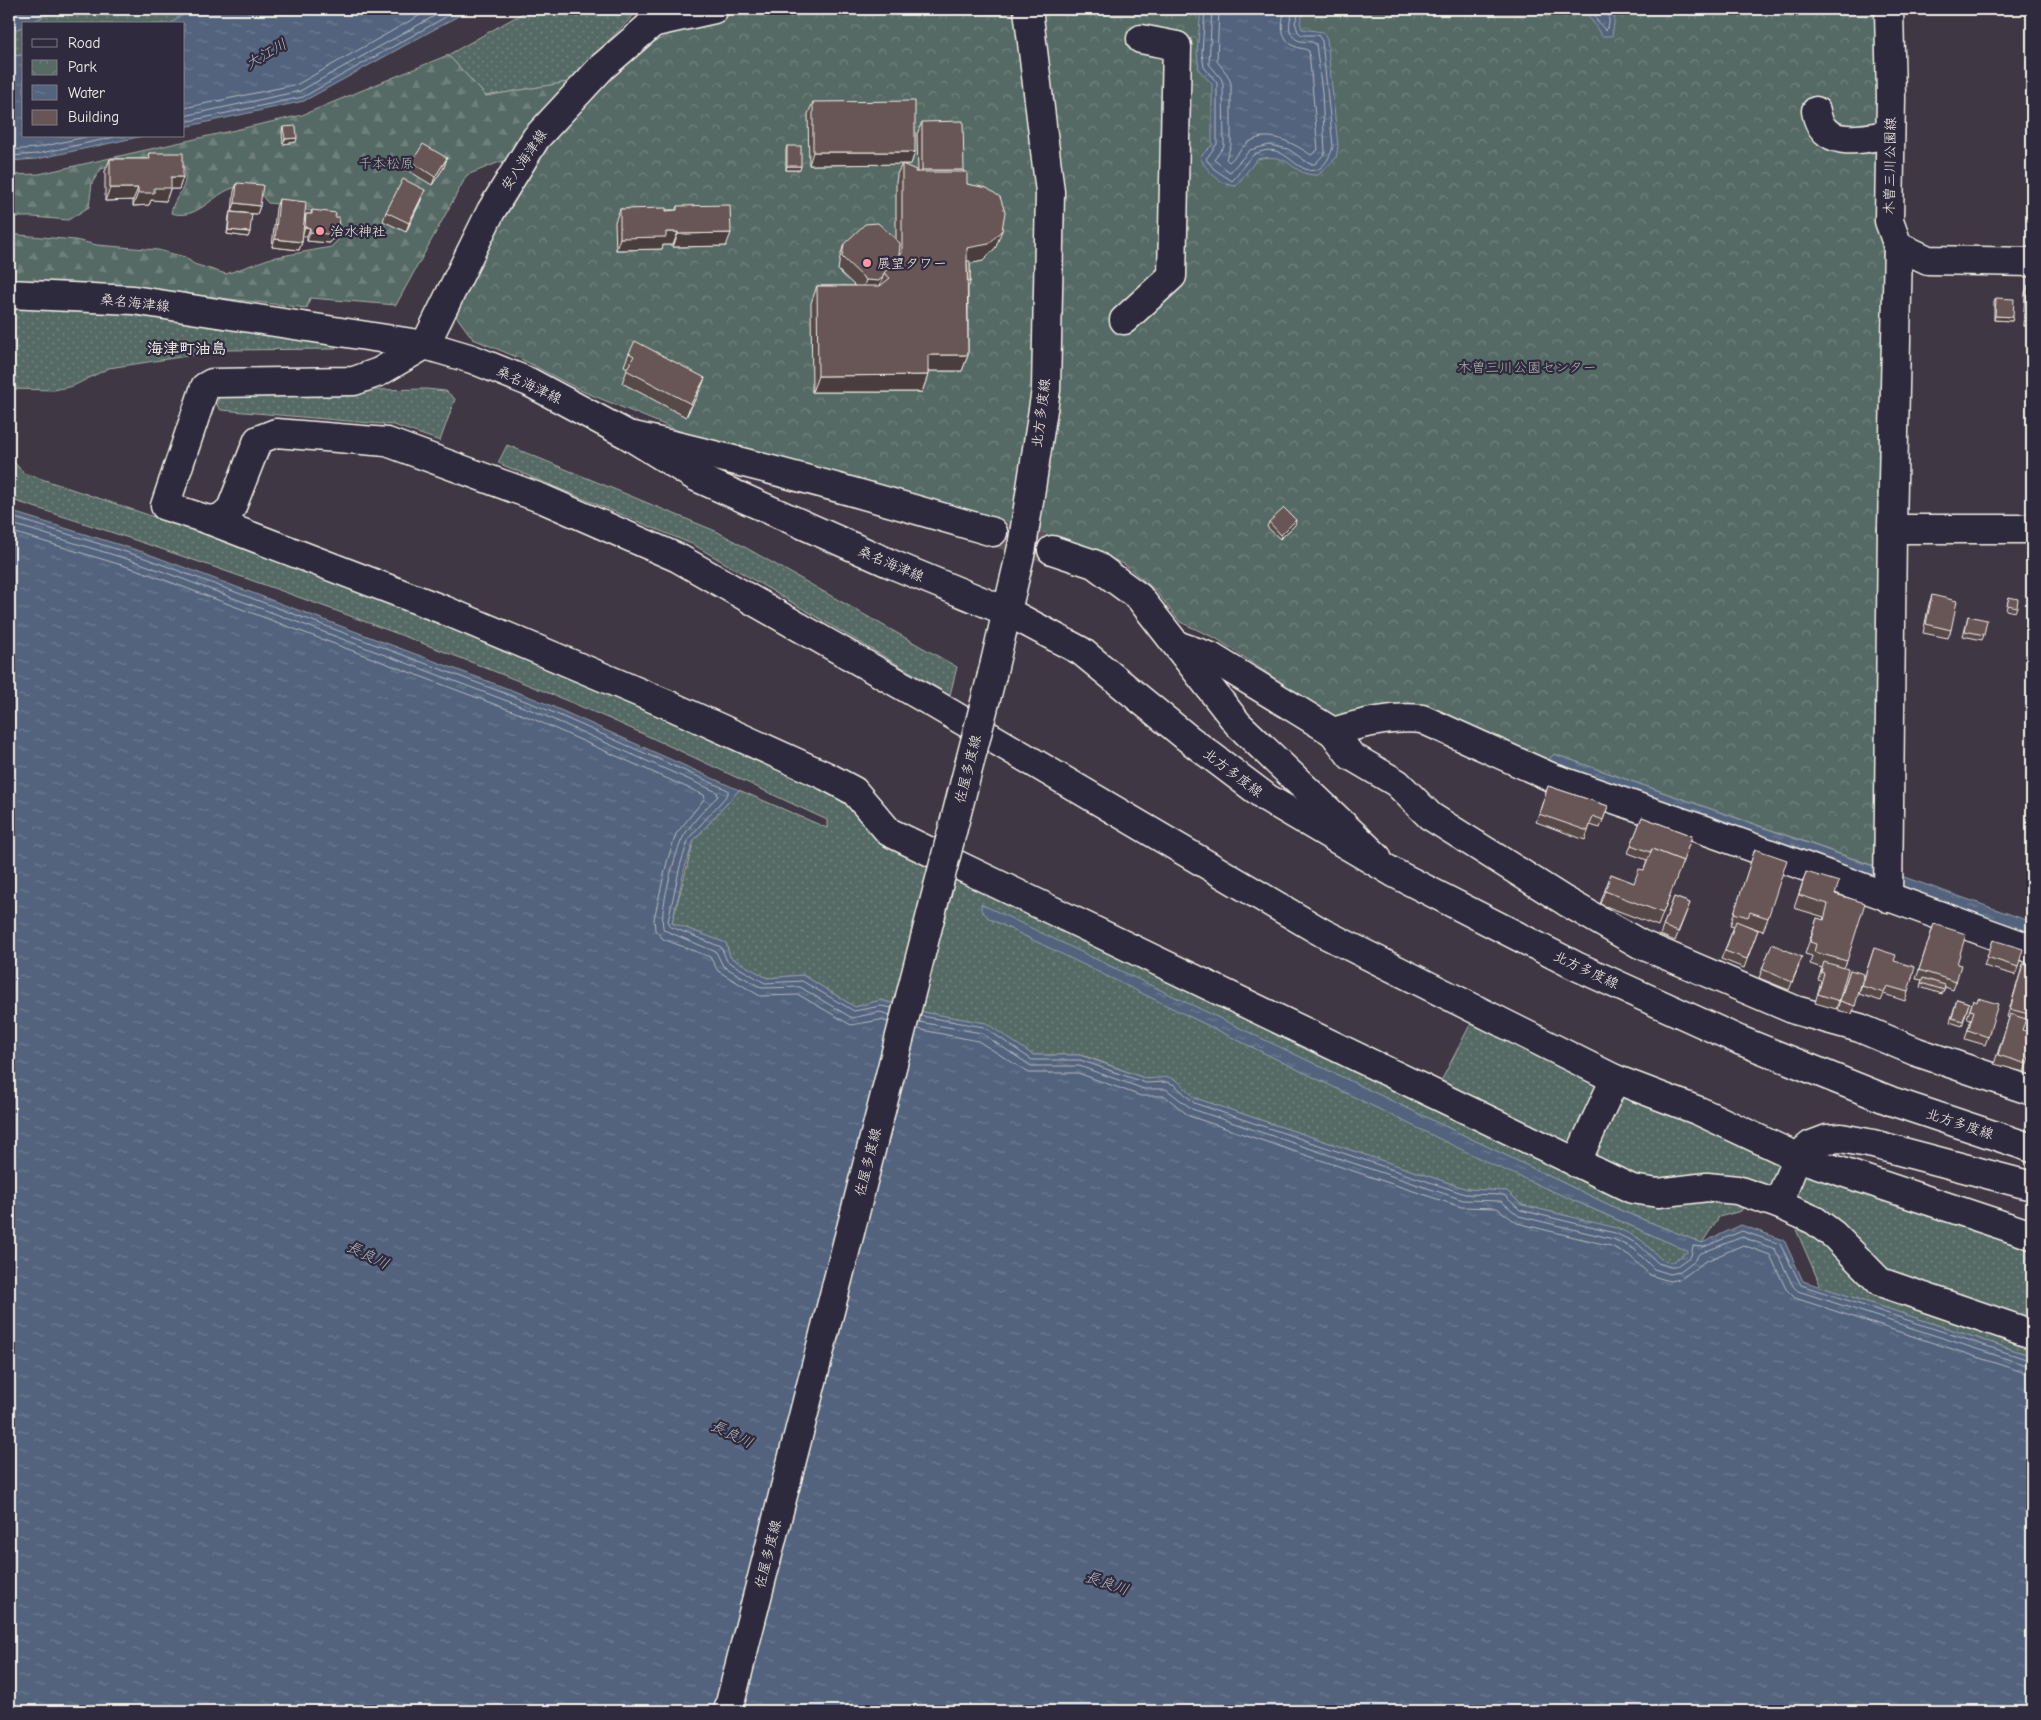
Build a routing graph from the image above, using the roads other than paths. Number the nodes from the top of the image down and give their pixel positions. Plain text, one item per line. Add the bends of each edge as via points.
1 (714, 9) edge
2 (1028, 9) edge
3 (1889, 9) edge
4 (660, 16) edge
5 (1141, 39) dead end
6 (1816, 111) dead end
7 (1890, 134) junction
8 (1898, 246) junction
9 (2032, 262) edge
10 (9, 294) edge
11 (1124, 320) dead end
12 (424, 345) junction
13 (628, 435) junction
14 (209, 520) junction
15 (1892, 529) junction
16 (2032, 529) edge
17 (993, 532) tunnel mouth
18 (1052, 550) tunnel mouth
19 (1008, 612) junction
20 (1179, 646) junction
21 (1333, 732) junction
22 (1394, 873) junction
23 (1888, 885) junction
24 (2032, 949) edge
25 (1615, 1079) junction
26 (2032, 1091) edge
27 (2032, 1148) edge
28 (1798, 1157) junction
29 (1576, 1163) junction
30 (2032, 1186) edge
31 (1778, 1204) junction
32 (2032, 1235) edge
33 (2032, 1334) edge
34 (728, 1711) edge

1 - 4 main road
2 - 19 main road, 北方多度線 via 1050,192 1046,390 1022,547
3 - 7 main road, 木曽三川公園線
4 - 12 main road, 安八海津線 via 602,67 536,138 490,211
5 - 11 main road via 1177,46 1172,276
6 - 7 main road via 1818,122 1836,137 1846,140
7 - 8 main road, 木曽三川公園線 via 1889,221
8 - 9 main road via 1928,260
8 - 15 main road
10 - 12 main road, 桑名海津線 via 133,300
12 - 13 main road, 桑名海津線 via 472,359 529,382
12 - 14 main road via 379,372 354,381 212,383 205,387 165,506
13 - 17 main road via 896,503
13 - 19 main road, 桑名海津線 via 696,477
14 - 25 main road via 221,518 231,509 258,440 276,433 386,442 543,499 678,558 1324,933
14 - 29 main road via 444,610 669,705 826,776 854,791 889,832
15 - 16 main road
15 - 23 main road
18 - 20 main road via 1094,564 1139,597
19 - 22 main road, 北方多度線 via 1081,651 1267,798
19 - 34 main road, 佐屋多度線, bridge
20 - 21 main road via 1211,657
20 - 22 main road via 1238,724
21 - 23 main road via 1403,718 1422,719 1553,778 1710,832
21 - 26 main road via 1350,756 1397,783 1430,816 1640,944 1795,1010 1860,1028 1917,1052
22 - 27 main road, 北方多度線 via 1576,966 1739,1040 1891,1102
23 - 24 main road
25 - 28 main road via 1699,1111
25 - 29 main road
28 - 30 main road via 1811,1145 1841,1138
28 - 31 main road
28 - 32 main road
29 - 31 main road via 1632,1189 1658,1193 1707,1187 1737,1190
31 - 33 main road via 1814,1220 1834,1235 1880,1282

